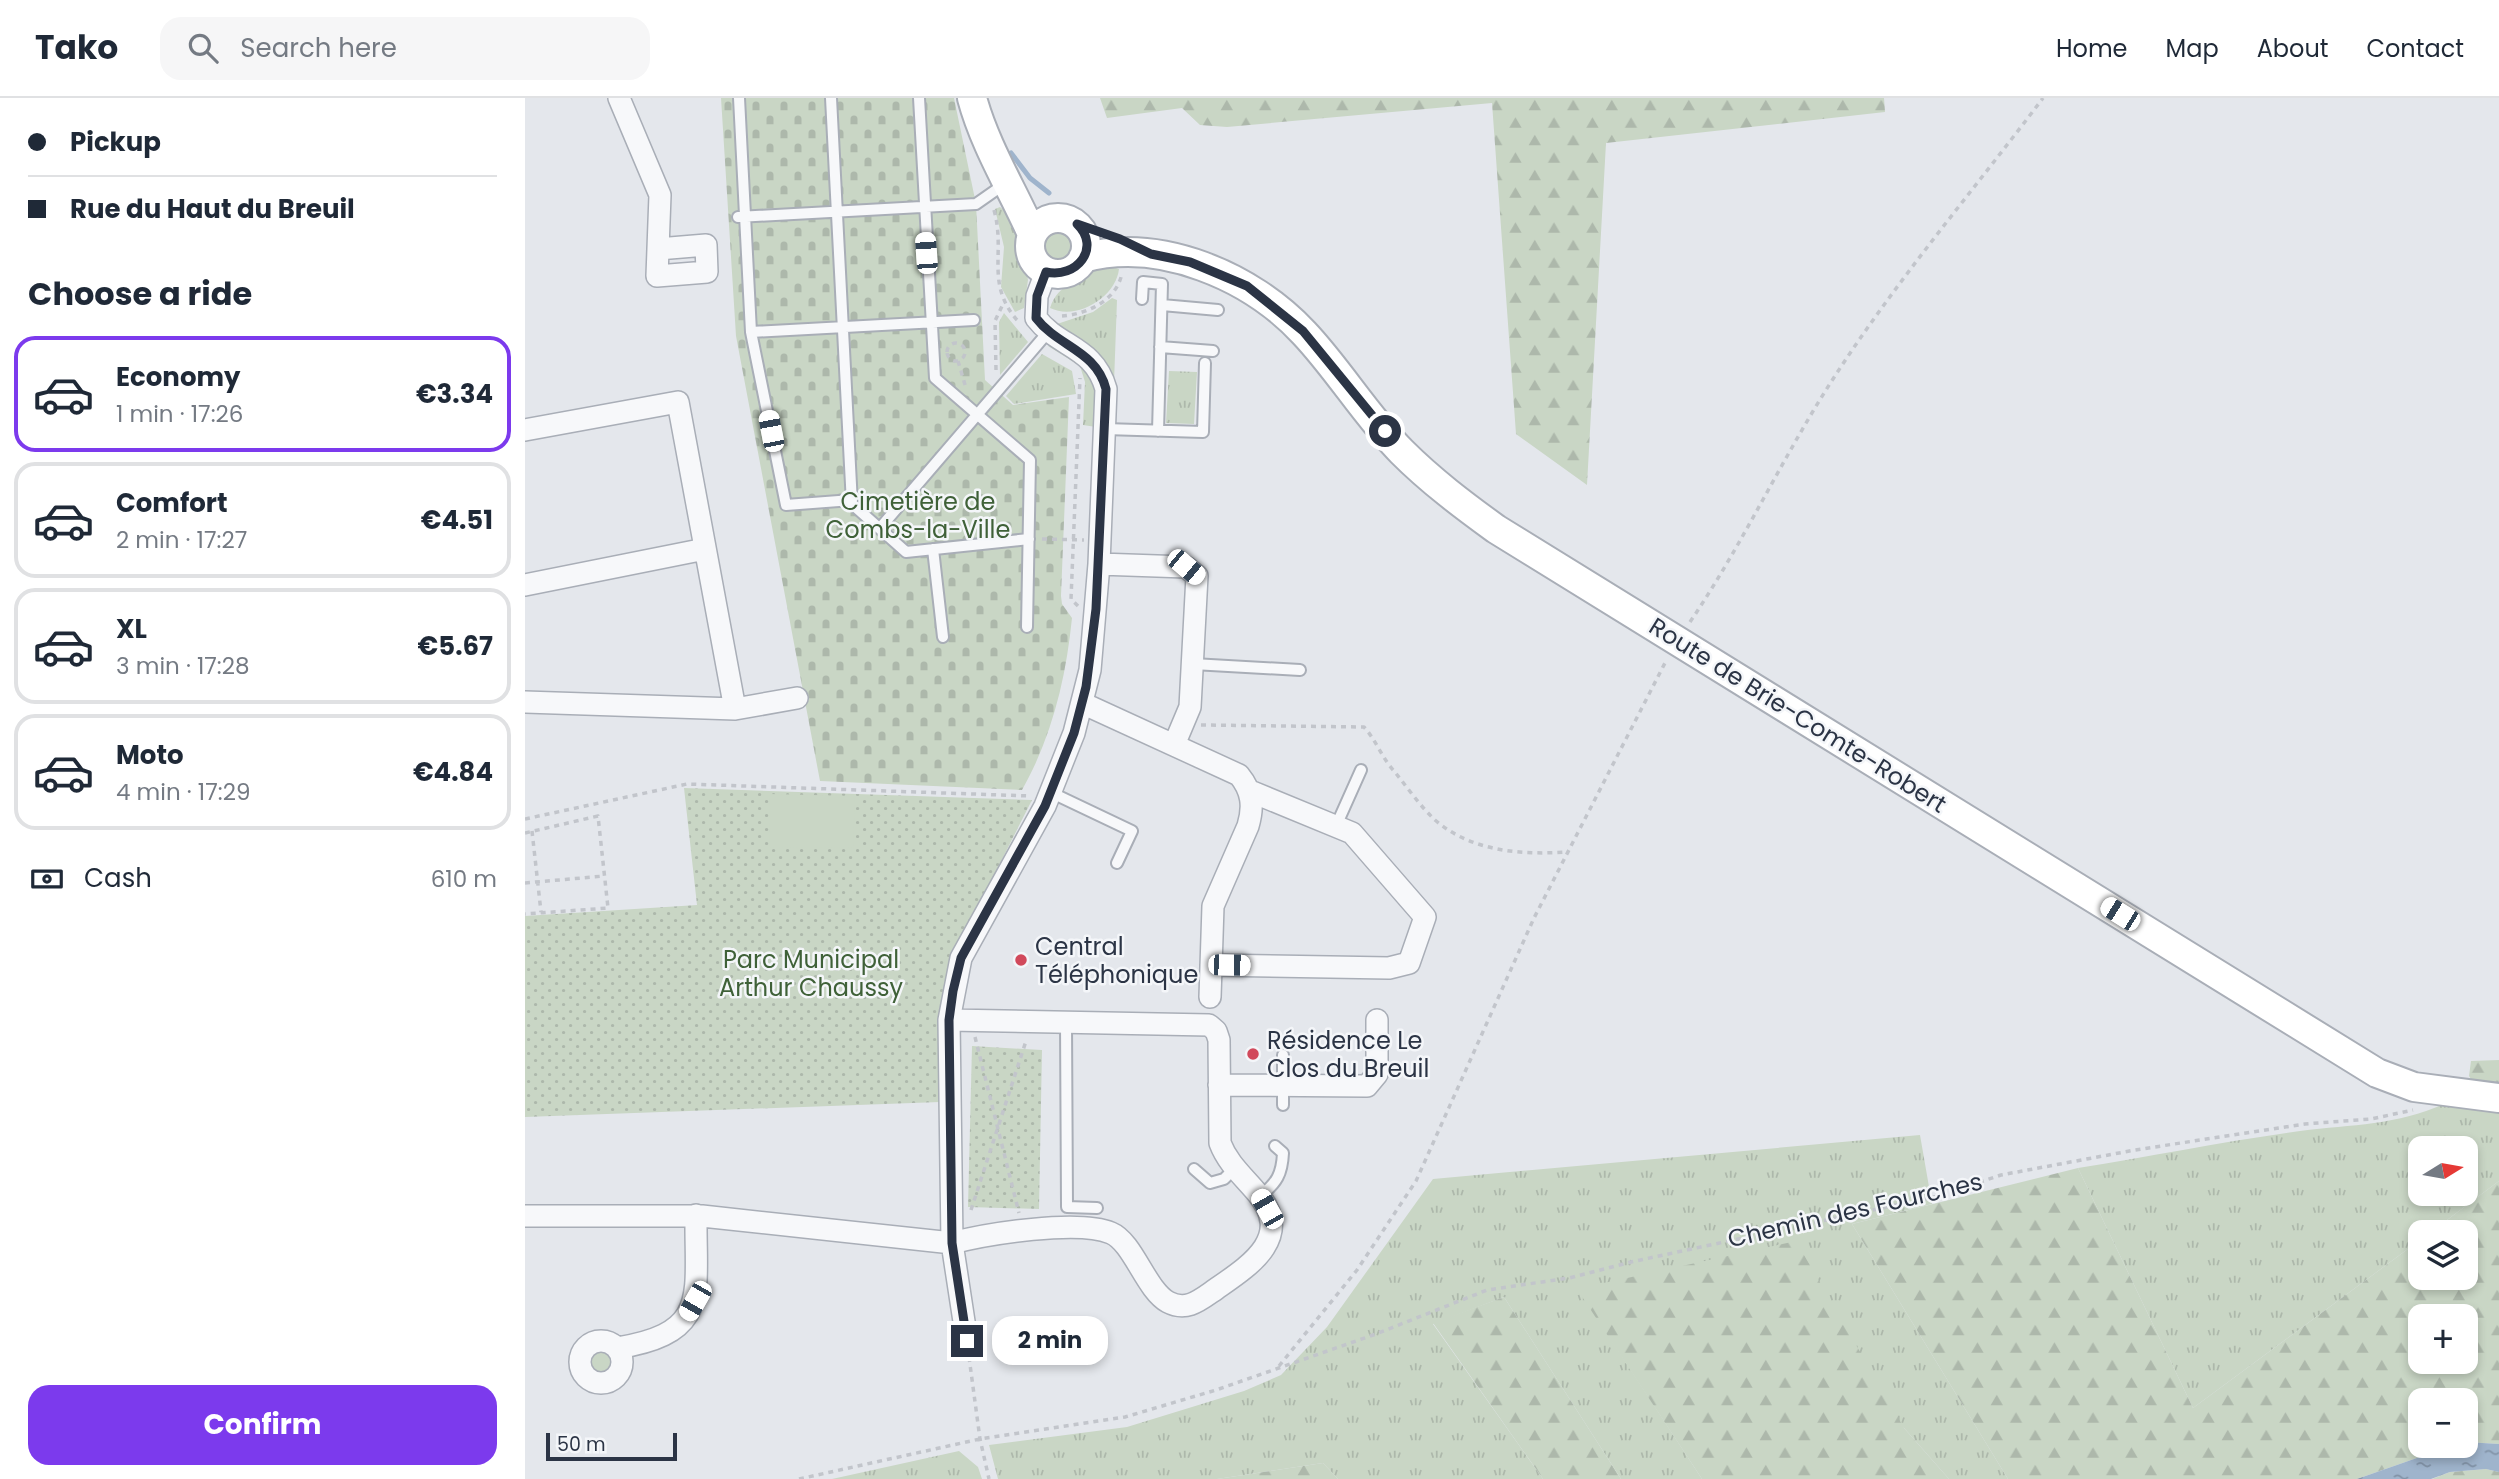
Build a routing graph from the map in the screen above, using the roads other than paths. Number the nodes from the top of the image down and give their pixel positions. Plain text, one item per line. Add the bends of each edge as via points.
1 (619, 98) edge
2 (739, 98) edge
3 (831, 98) edge
4 (919, 98) edge
5 (972, 98) edge
6 (1003, 187) junction
7 (923, 207) junction
8 (837, 211) junction
9 (742, 216) junction
10 (1054, 225) junction
11 (658, 249) dead end
12 (1083, 258) junction
13 (1140, 260) junction
14 (1046, 272) junction
15 (1142, 299) dead end
16 (1162, 305) junction
17 (1218, 310) dead end
18 (974, 320) dead end
19 (931, 323) junction
20 (843, 327) junction
21 (1035, 328) junction
22 (751, 332) junction
23 (1160, 347) junction
24 (1213, 351) dead end
25 (1205, 363) dead end
26 (977, 415) junction
27 (1105, 429) junction
28 (525, 430) edge
29 (1158, 431) junction
30 (852, 500) junction
31 (880, 528) junction
32 (1029, 539) junction
33 (705, 549) junction
34 (933, 549) junction
35 (1099, 564) junction
36 (525, 585) edge
37 (1027, 627) dead end
38 (943, 637) dead end
39 (1193, 664) junction
40 (1300, 670) dead end
41 (797, 698) dead end
42 (525, 702) edge
43 (1082, 703) junction
44 (735, 709) junction
45 (1174, 745) junction
46 (1361, 770) dead end
47 (1250, 791) junction
48 (1039, 795) junction
49 (1336, 826) junction
50 (1117, 863) dead end
51 (1211, 965) junction
52 (1210, 997) dead end
53 (949, 1020) junction
54 (1377, 1020) dead end
55 (1066, 1023) junction
56 (1283, 1055) dead end
57 (1219, 1085) junction
58 (1282, 1095) junction
59 (2499, 1098) edge
60 (1275, 1146) dead end
61 (1235, 1168) junction
62 (1194, 1169) dead end
63 (1260, 1196) junction
64 (1097, 1208) dead end
65 (696, 1215) junction
66 (525, 1216) edge
67 (959, 1241) junction
68 (967, 1341) road end
69 (617, 1348) dead end

1 - 11 street via 660,195
2 - 9 lane
3 - 8 lane
4 - 7 lane
5 - 6 main road
6 - 7 lane via 976,204
6 - 10 main road
7 - 8 lane
7 - 19 lane
8 - 9 lane
8 - 20 lane
9 - 22 lane
10 - 12 main road via 1086,237
10 - 13 main road, Route de Brie-Comte-Robert via 1120,239
10 - 14 main road via 1032,257
12 - 13 main road, Route de Brie-Comte-Robert via 1110,251
12 - 14 main road via 1066,273
13 - 59 main road, Route de Brie-Comte-Robert via 1190,262 1247,286 1303,331 1400,450 1496,529 2377,1073 2414,1087
14 - 21 street via 1037,296
15 - 16 lane via 1143,282 1162,284
16 - 17 lane
16 - 23 lane
18 - 19 lane
19 - 20 lane
19 - 26 lane via 935,378
20 - 22 lane
20 - 30 lane
21 - 26 lane via 1000,388
21 - 27 street via 1086,355 1098,369 1106,389
22 - 30 lane via 786,505
23 - 24 lane
23 - 29 lane
25 - 29 lane via 1203,432
26 - 31 lane
26 - 32 lane via 1030,460
27 - 29 lane
27 - 35 street
28 - 33 street via 677,402
30 - 31 lane
31 - 34 lane via 906,552
32 - 34 lane
32 - 37 lane
33 - 36 street
33 - 44 street
34 - 38 lane
35 - 39 street via 1186,567 1197,576
35 - 43 street via 1094,640
39 - 40 lane
39 - 45 street via 1190,707
41 - 44 street
42 - 44 street
43 - 45 street
43 - 48 street via 1074,733
45 - 47 street via 1239,775
46 - 49 lane
47 - 49 street
47 - 51 street via 1252,814 1213,906
48 - 50 lane via 1132,831
48 - 53 street via 961,958
49 - 51 street via 1352,833 1425,918 1409,963 1389,968
51 - 52 street
53 - 55 street
53 - 67 street
54 - 58 street via 1377,1074 1367,1086
55 - 57 street via 1209,1025 1216,1031
55 - 64 lane via 1067,1207
56 - 58 lane
57 - 58 street
57 - 61 street via 1220,1143
60 - 63 lane via 1283,1153 1282,1171
61 - 62 lane via 1224,1179 1210,1183
61 - 63 street
63 - 67 street via 1271,1223 1267,1245 1255,1262 1194,1305 1179,1306 1165,1300 1113,1234 1092,1227 985,1234
65 - 66 street
65 - 67 street
65 - 69 street via 695,1301 678,1329 645,1344
67 - 68 street

